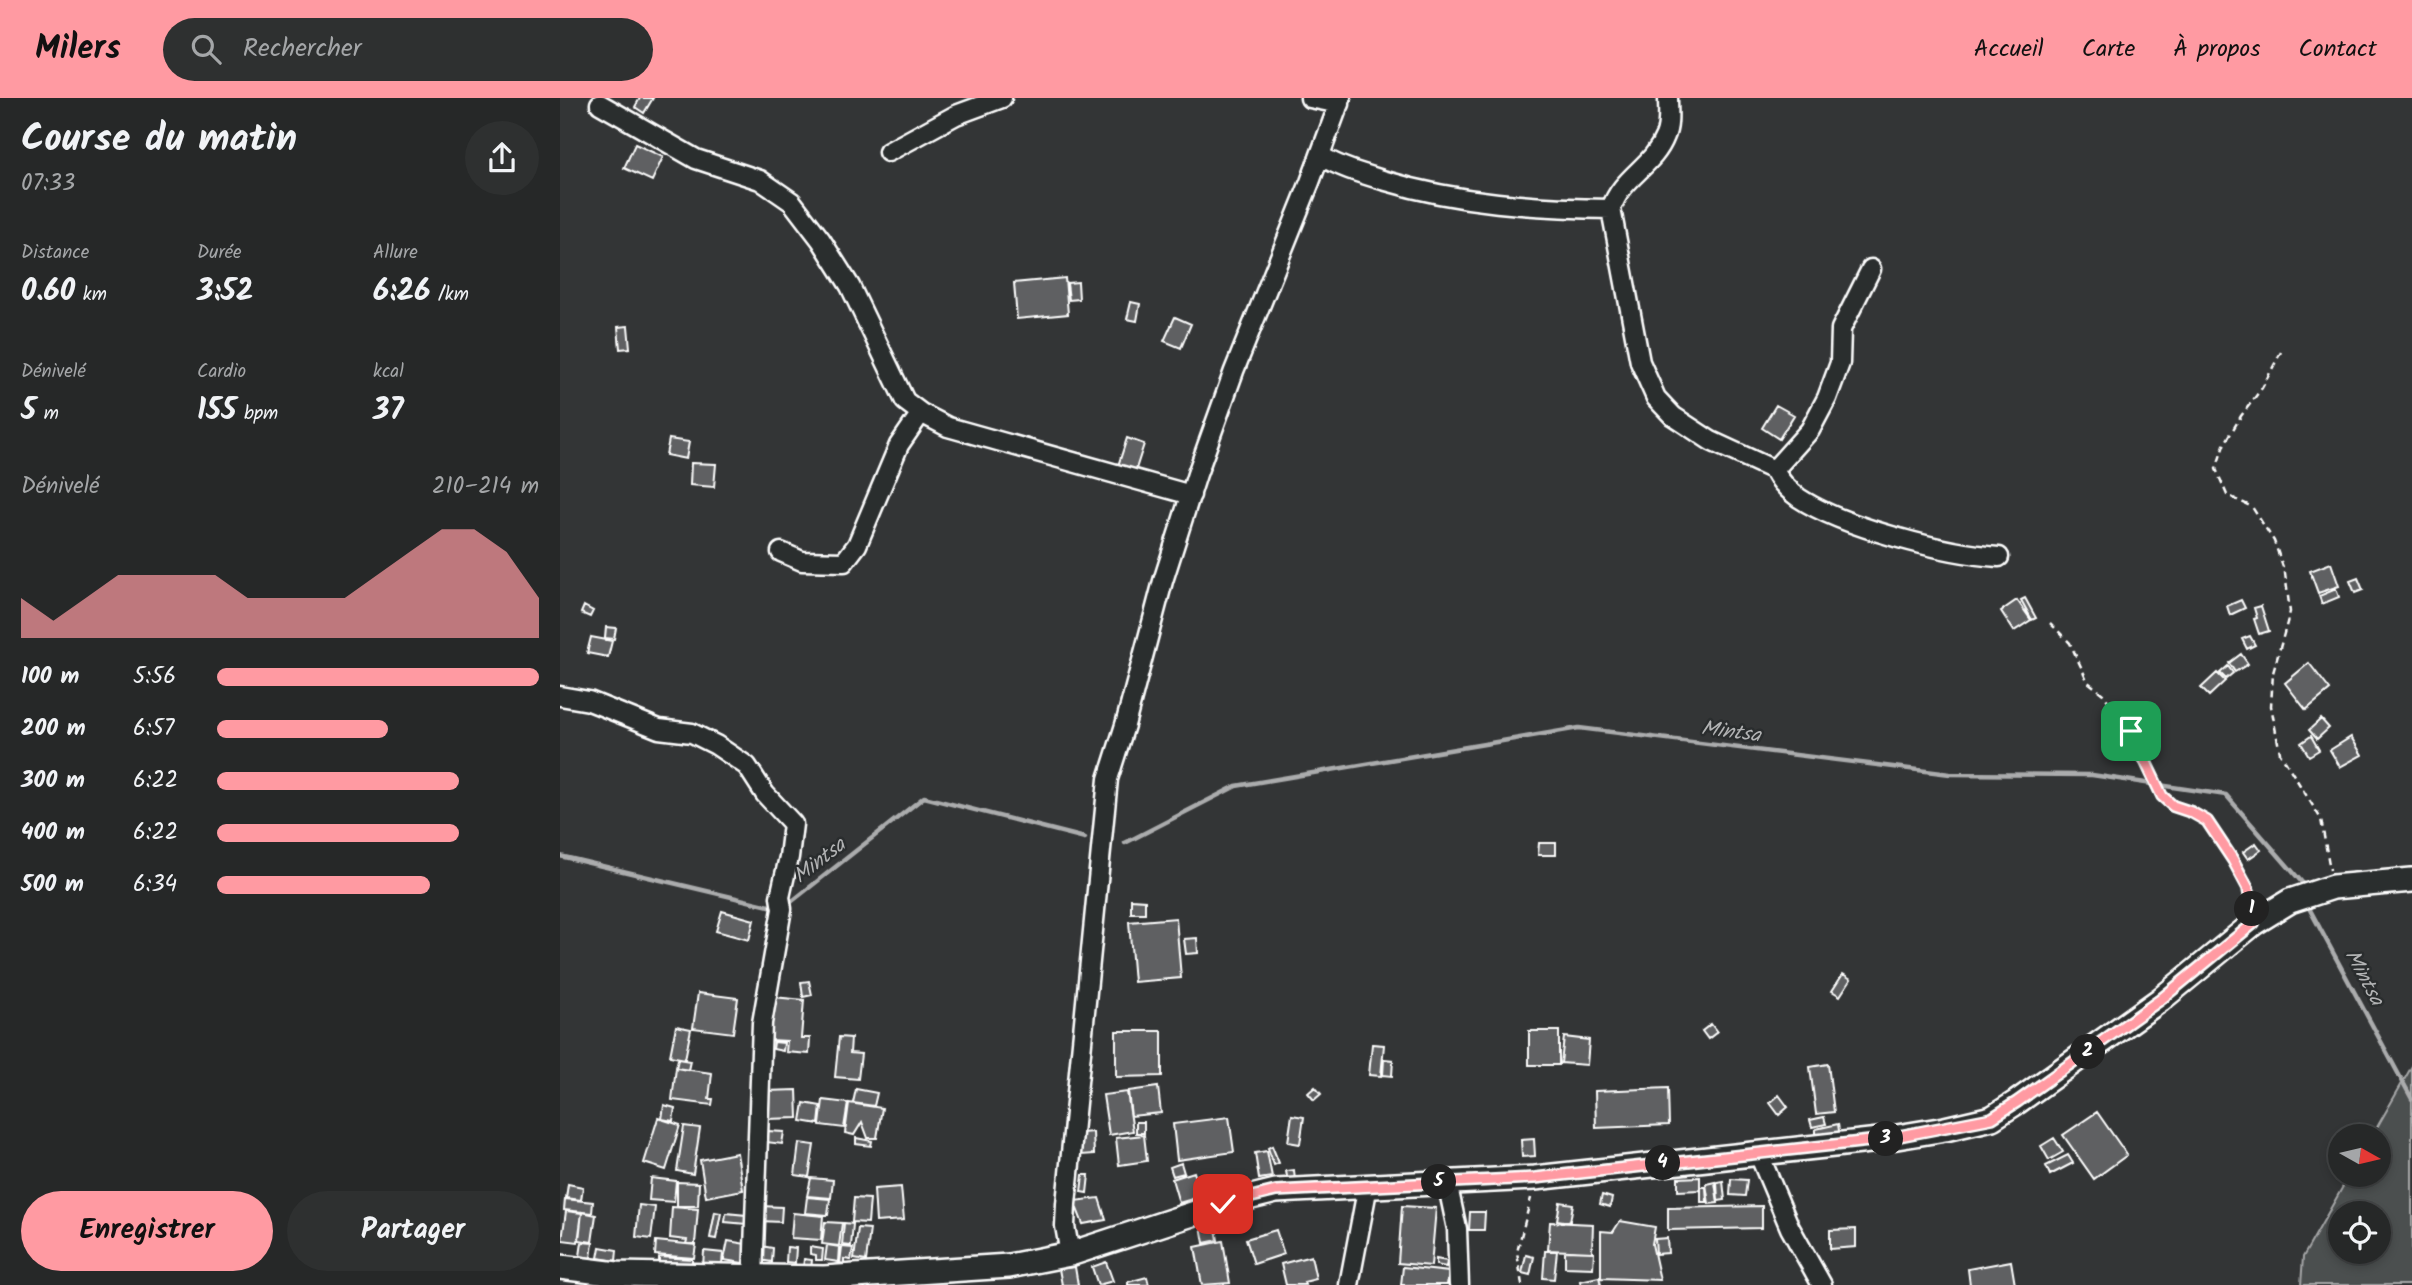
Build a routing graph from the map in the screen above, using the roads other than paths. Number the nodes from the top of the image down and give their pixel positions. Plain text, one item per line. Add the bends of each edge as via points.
1 (1002, 98) edge
2 (1310, 98) edge
3 (1668, 98) edge
4 (1341, 101) edge
5 (600, 104) dead end
6 (955, 107) edge
7 (888, 152) dead end
8 (1321, 156) junction
9 (1611, 209) junction
10 (1871, 269) dead end
11 (921, 413) junction
12 (1774, 470) junction
13 (1191, 495) junction
14 (781, 552) dead end
15 (1999, 557) dead end
16 (560, 696) edge
17 (2412, 880) edge
18 (1758, 1152) junction
19 (1447, 1182) junction
20 (1368, 1185) junction
21 (1070, 1254) junction
22 (560, 1267) edge
23 (753, 1278) junction
24 (728, 1281) edge
25 (1349, 1285) edge
26 (1459, 1285) edge
27 (1822, 1285) edge

1 - 6 street
2 - 4 street
3 - 9 street via 1667,134 1654,158 1625,183
4 - 8 street
5 - 11 street via 696,159 760,180 792,202 850,286 905,401
6 - 7 street
8 - 9 street via 1340,167 1409,188 1463,199
8 - 13 street via 1234,371
9 - 12 street via 1640,362 1656,398 1673,416 1711,441
10 - 12 street via 1841,329 1840,363 1827,398 1810,430
11 - 13 street via 948,427
11 - 14 street via 899,445 857,545 844,562 802,561
12 - 15 street via 1781,483 1800,498 1846,520 1974,556
13 - 21 street via 1108,779 1066,1204
16 - 23 street via 589,701 659,729 692,733 716,745 747,766 793,824 762,1023
17 - 18 main road via 2333,887 2290,901 2254,923 2160,1000 1992,1118 1879,1140
18 - 19 main road via 1535,1178
18 - 27 street via 1790,1228
19 - 20 main road
19 - 26 street via 1457,1228
20 - 21 main road via 1276,1191
20 - 25 street
21 - 23 main road via 1009,1266
22 - 24 main road
23 - 24 main road

